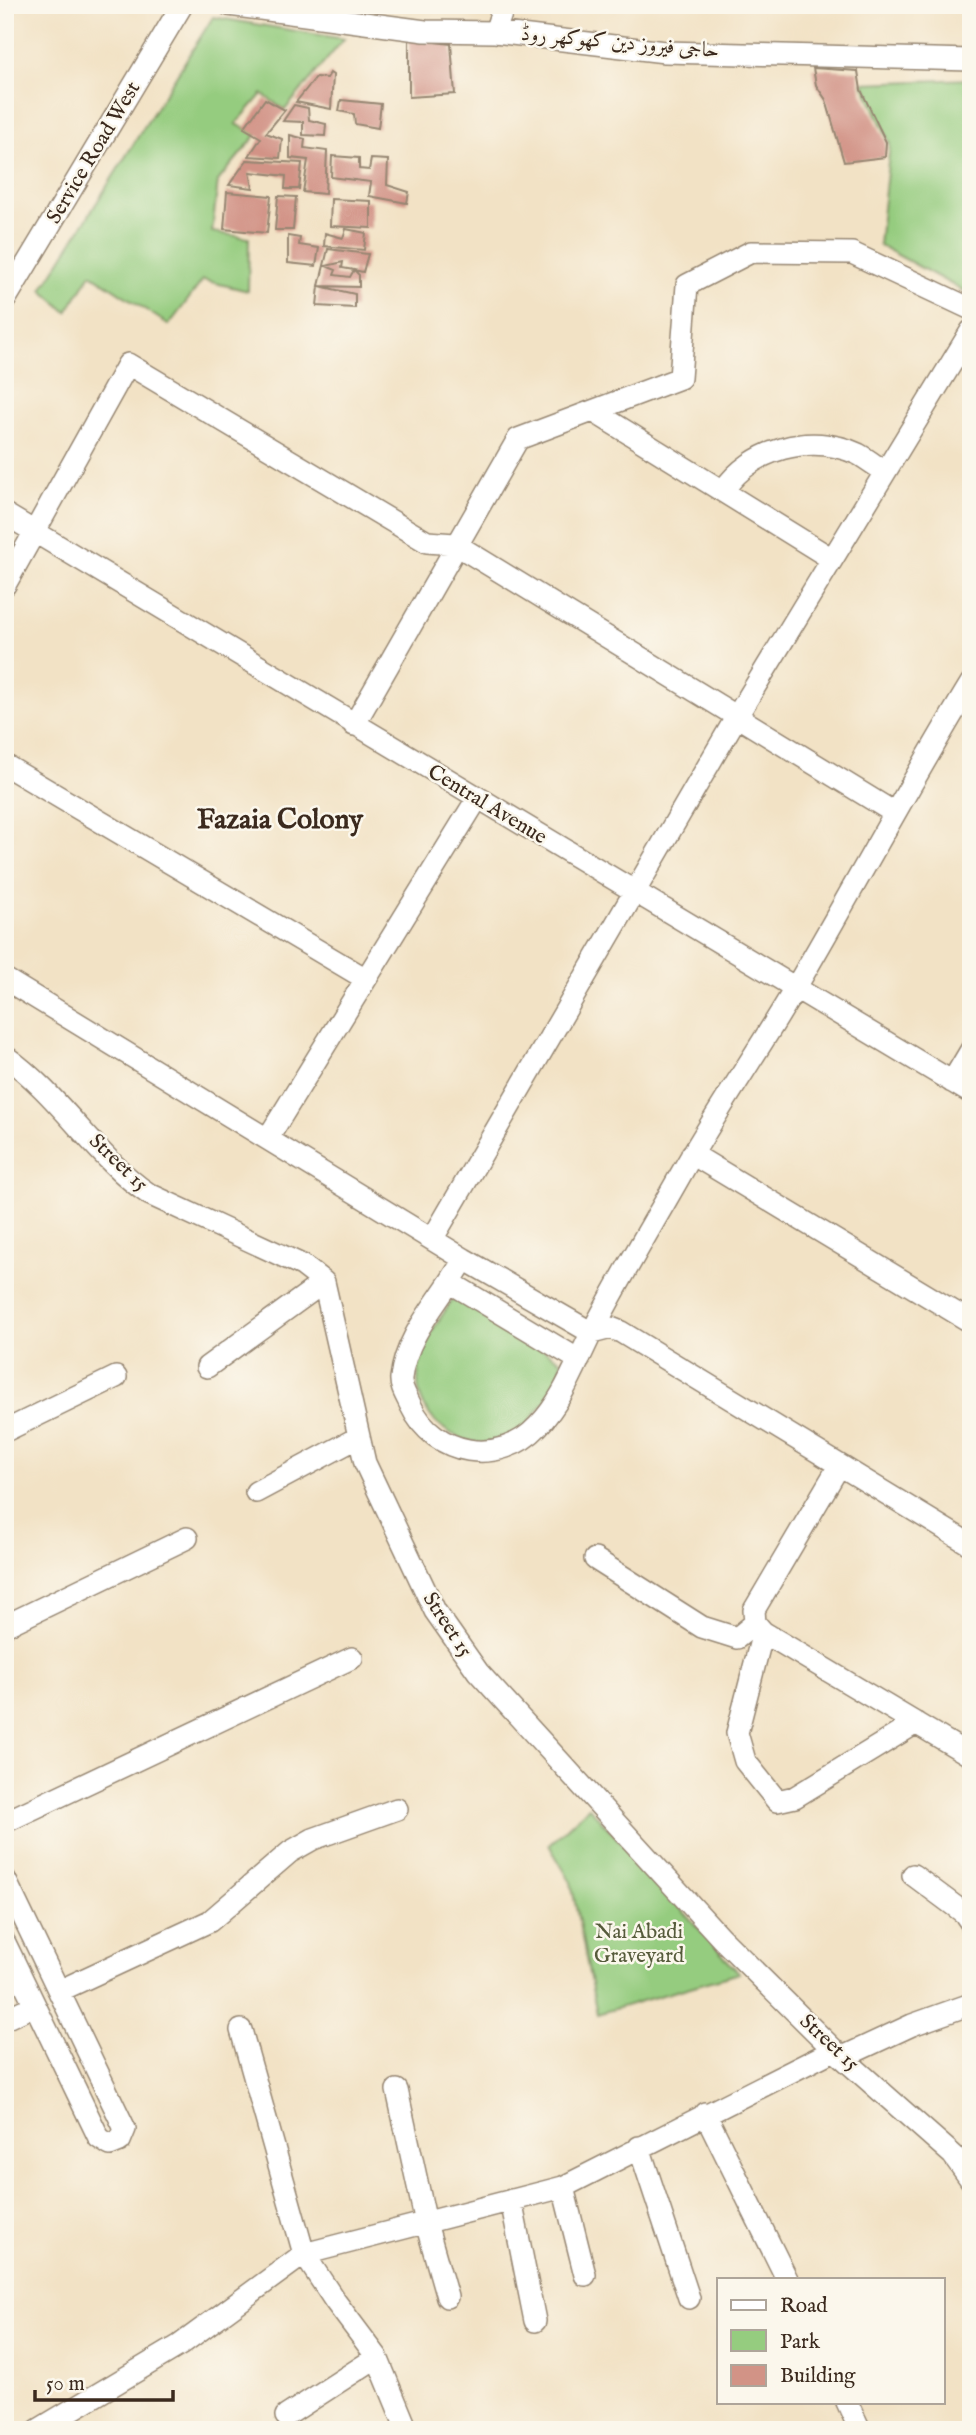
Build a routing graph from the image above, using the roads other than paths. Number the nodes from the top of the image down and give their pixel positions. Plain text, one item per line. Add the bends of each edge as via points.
1 (182, 5) edge
2 (229, 5) edge
3 (504, 5) edge
4 (495, 32) junction
5 (971, 61) edge
6 (5, 300) edge
7 (971, 309) edge
8 (971, 331) edge
9 (593, 411) junction
10 (885, 472) junction
11 (723, 491) junction
12 (5, 514) edge
13 (36, 532) junction
14 (455, 544) junction
15 (832, 559) junction
16 (5, 585) edge
17 (971, 683) edge
18 (737, 716) junction
19 (354, 725) junction
20 (5, 765) edge
21 (477, 799) junction
22 (893, 812) junction
23 (634, 892) junction
24 (5, 979) edge
25 (366, 979) junction
26 (796, 988) junction
27 (971, 1050) edge
28 (5, 1056) edge
29 (952, 1082) junction
30 (971, 1093) edge
31 (268, 1138) junction
32 (692, 1154) junction
33 (433, 1238) junction
34 (464, 1259) junction
35 (324, 1282) junction
36 (451, 1283) junction
37 (971, 1322) edge
38 (592, 1333) junction
39 (579, 1360) junction
40 (207, 1367) dead end
41 (116, 1377) dead end
42 (5, 1431) edge
43 (357, 1438) junction
44 (839, 1466) junction
45 (256, 1492) dead end
46 (187, 1538) dead end
47 (971, 1545) edge
48 (595, 1559) dead end
49 (5, 1626) edge
50 (759, 1628) junction
51 (352, 1658) dead end
52 (916, 1723) junction
53 (971, 1756) edge
54 (397, 1809) dead end
55 (5, 1822) edge
56 (913, 1875) dead end
57 (5, 1879) edge
58 (971, 1923) edge
59 (5, 1943) edge
60 (59, 1991) junction
61 (971, 2004) edge
62 (35, 2005) junction
63 (5, 2019) edge
64 (241, 2030) dead end
65 (839, 2053) junction
66 (397, 2090) dead end
67 (705, 2113) junction
68 (639, 2147) junction
69 (971, 2180) edge
70 (563, 2187) junction
71 (511, 2200) junction
72 (426, 2222) junction
73 (304, 2254) junction
74 (585, 2275) dead end
75 (786, 2278) edge
76 (447, 2297) dead end
77 (689, 2298) dead end
78 (535, 2321) dead end
79 (377, 2357) junction
80 (848, 2404) edge
81 (286, 2416) dead end
82 (38, 2430) edge
83 (407, 2430) edge
84 (860, 2430) edge

1 - 6 street, Service Road West
2 - 4 street, حاجی فیروز دین کھوکھر روڈ via 425,31
3 - 4 street
4 - 5 street, حاجی فیروز دین کھوکھر روڈ via 665,52
7 - 9 street via 852,253 751,252 687,285 680,378
8 - 10 street
9 - 11 street
9 - 14 street via 518,439
10 - 11 street via 857,454 825,444 802,445 750,461
10 - 15 street
11 - 15 street
12 - 13 street, Central Avenue
13 - 14 street via 128,364 427,542
13 - 16 street
13 - 19 street, Central Avenue
14 - 18 street
14 - 19 street
15 - 18 street
17 - 22 street
18 - 22 street
18 - 23 street
19 - 21 street, Central Avenue
20 - 25 street
21 - 23 street, Central Avenue
21 - 25 street
22 - 26 street
23 - 26 street, Central Avenue
23 - 33 street
24 - 31 street
25 - 31 street
26 - 29 street, Central Avenue
26 - 32 street
27 - 29 street
28 - 35 street, Street 15 via 73,1117 132,1182 302,1265
29 - 30 street, Central Avenue
31 - 33 street
32 - 37 street
32 - 38 street
33 - 34 street
34 - 36 street
34 - 38 street
35 - 40 street
35 - 43 street, Street 15
36 - 39 street
36 - 39 street via 412,1338 401,1383 415,1414 431,1434 471,1454 508,1448 536,1429 555,1406
38 - 39 street
38 - 44 street via 611,1328 621,1332
41 - 42 street
43 - 45 street
43 - 65 street, Street 15 via 379,1499 423,1589 478,1672 721,1938
44 - 47 street
44 - 50 street via 754,1609
46 - 49 street
48 - 50 street via 702,1627 737,1638
50 - 52 street
50 - 52 street via 737,1733 745,1761 776,1801 795,1797
51 - 55 street
52 - 53 street
54 - 60 street via 313,1839 290,1852 210,1921
56 - 58 street
57 - 60 street
59 - 62 street
60 - 62 street via 125,2129 120,2141 110,2145 99,2138
61 - 65 street
62 - 63 street
64 - 73 street
65 - 67 street
65 - 69 street, Street 15 via 953,2155
66 - 72 street
67 - 68 street
67 - 75 street
68 - 70 street
68 - 77 street
70 - 71 street
70 - 74 street
71 - 72 street
71 - 78 street
72 - 73 street
72 - 76 street
73 - 79 street
73 - 82 street via 180,2345
79 - 81 street
79 - 83 street
80 - 84 street

